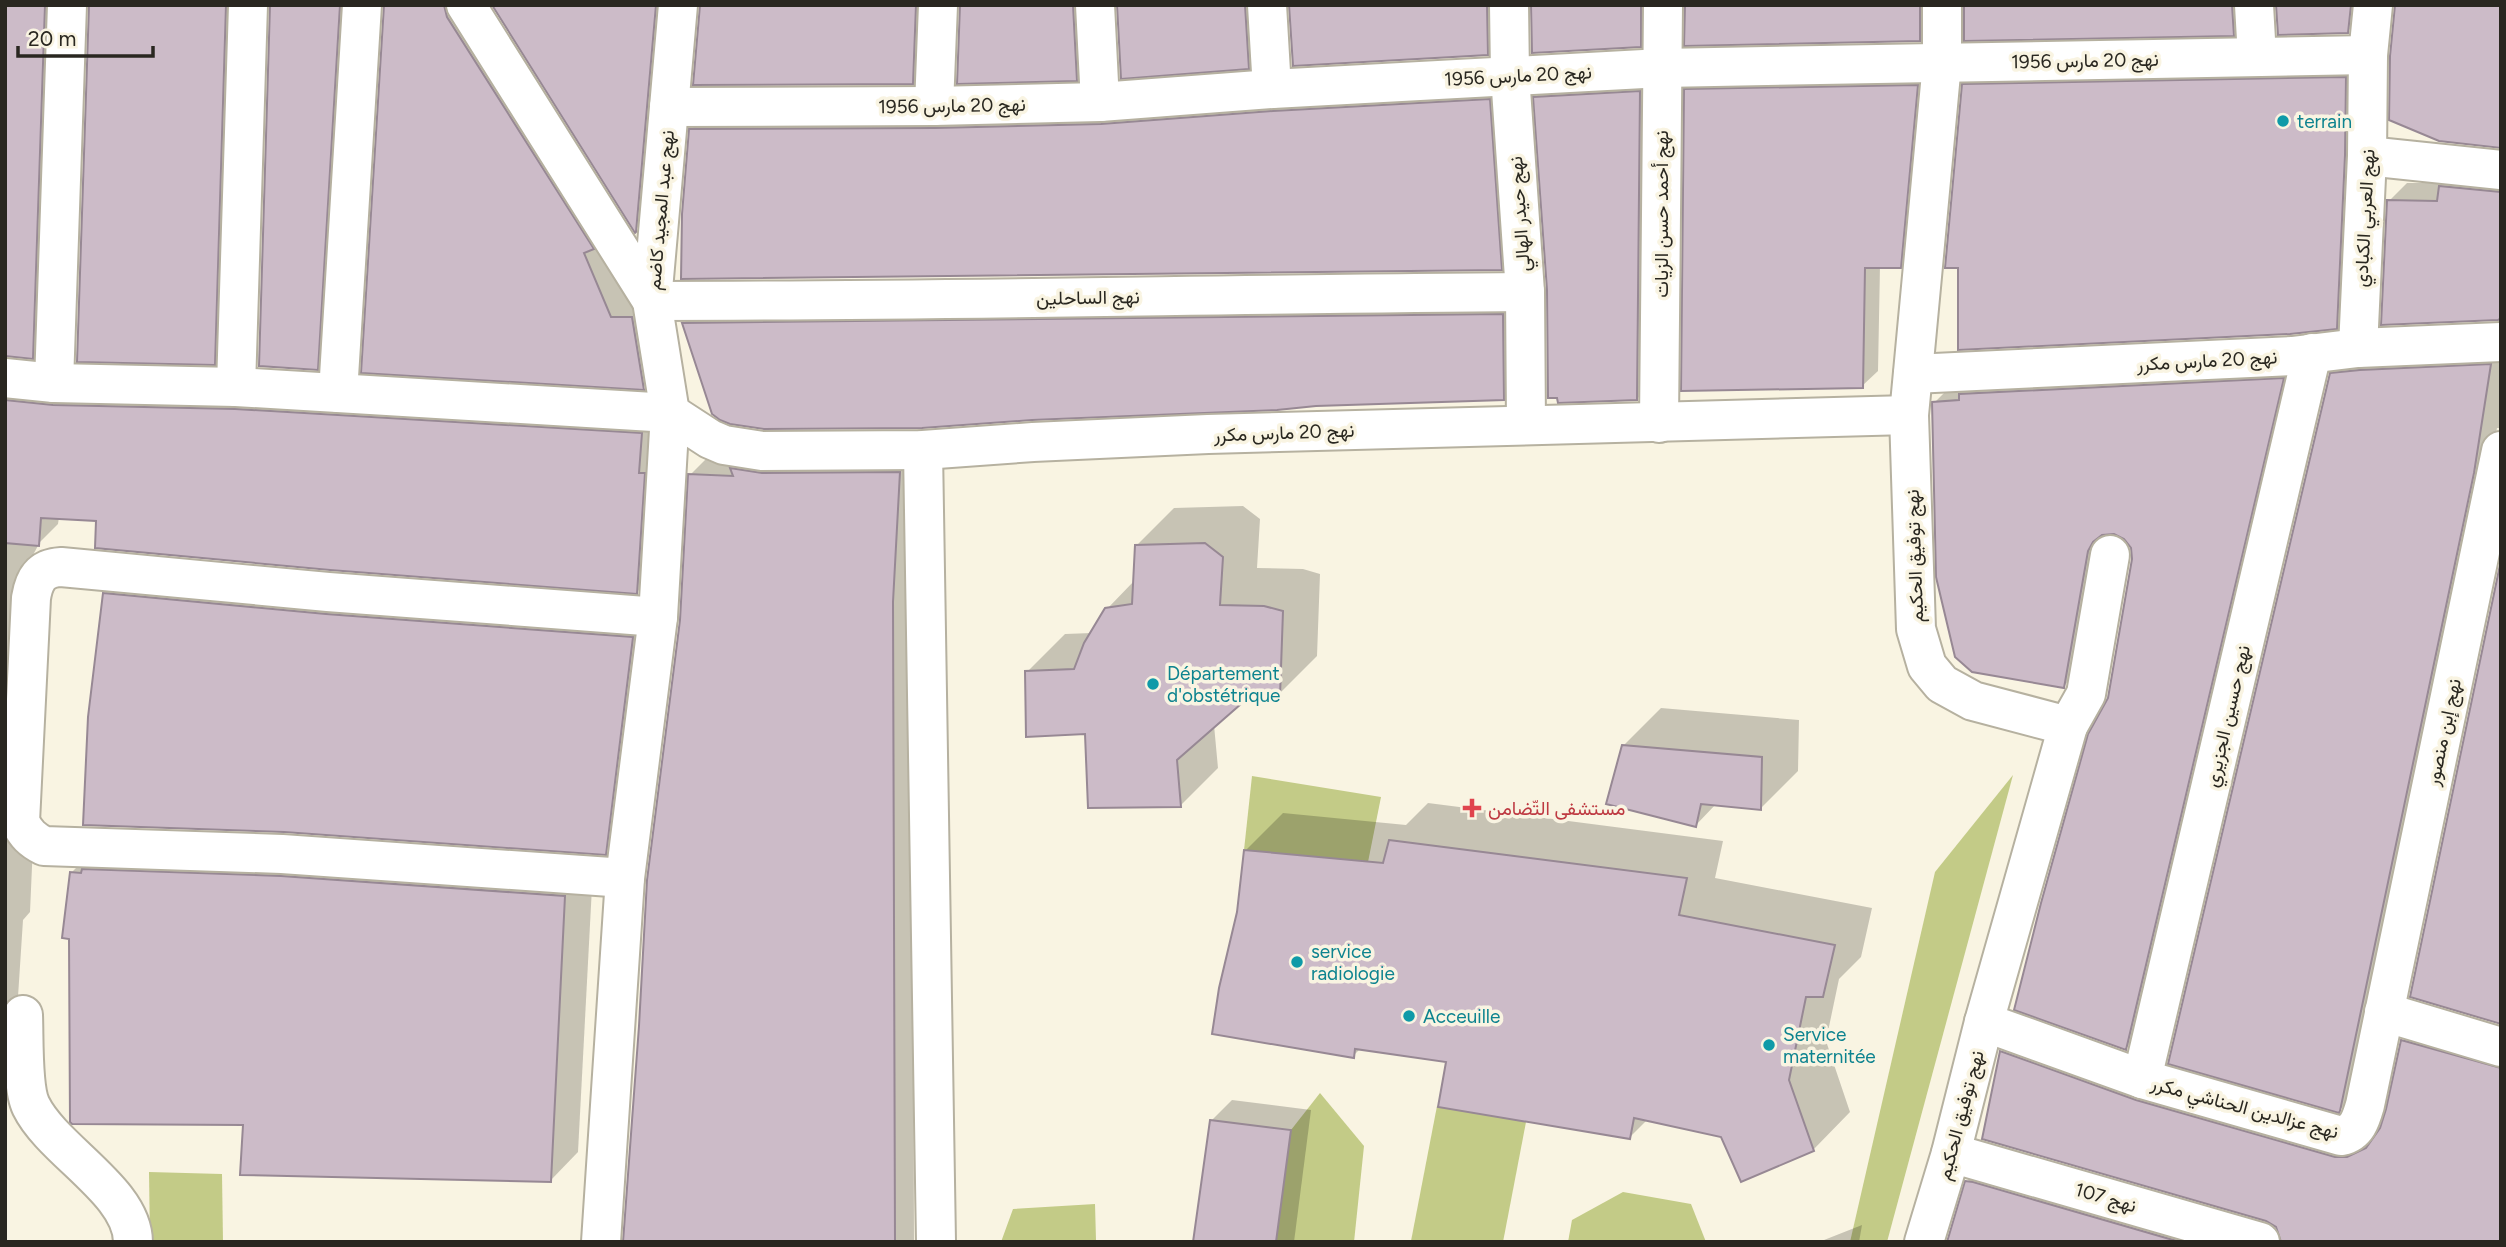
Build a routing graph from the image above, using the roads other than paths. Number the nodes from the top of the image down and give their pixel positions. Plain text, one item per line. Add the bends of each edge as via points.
1 (66, 5) edge
2 (248, 5) edge
3 (362, 5) edge
4 (466, 5) edge
5 (678, 5) edge
6 (938, 5) edge
7 (1095, 5) edge
8 (1267, 5) edge
9 (1509, 5) edge
10 (1663, 5) edge
11 (1942, 5) edge
12 (2254, 5) edge
13 (2373, 5) edge
14 (2368, 55) junction
15 (2257, 57) junction
16 (1942, 63) junction
17 (1662, 68) junction
18 (1510, 75) junction
19 (1272, 89) junction
20 (1100, 102) junction
21 (934, 106) junction
22 (669, 107) junction
23 (2367, 156) junction
24 (2501, 170) edge
25 (1525, 292) junction
26 (652, 301) junction
27 (2501, 342) edge
28 (2358, 348) junction
29 (2312, 353) junction
30 (1913, 374) junction
31 (5, 378) edge
32 (54, 383) junction
33 (236, 387) junction
34 (338, 393) junction
35 (670, 413) junction
36 (1909, 415) junction
37 (1659, 423) junction
38 (1526, 424) junction
39 (923, 450) junction
40 (2501, 451) edge
41 (2110, 555) dead end
42 (658, 617) junction
43 (2067, 726) junction
44 (625, 878) junction
45 (2384, 1012) junction
46 (23, 1015) dead end
47 (1984, 1022) junction
48 (2501, 1047) edge
49 (2142, 1079) junction
50 (1951, 1153) junction
51 (133, 1242) edge
52 (601, 1242) edge
53 (936, 1242) edge
54 (1924, 1242) edge
55 (2260, 1242) edge

1 - 32 street
2 - 33 street
3 - 34 street
4 - 26 street
5 - 22 street, نهج عبد المجيد كاضم
6 - 21 street
7 - 20 street
8 - 19 street
9 - 18 street, نهج حيدر الهالي
10 - 17 street, نهج أحمد حسن الزيات
11 - 16 street, نهج توفيق الحكيم
12 - 15 street
13 - 14 street, نهج العربي الكبادي
14 - 15 street, نهج 20 مارس 1956
14 - 23 street, نهج العربي الكبادي
15 - 16 street, نهج 20 مارس 1956
16 - 17 street, نهج 20 مارس 1956
16 - 30 street, نهج توفيق الحكيم
17 - 18 street, نهج 20 مارس 1956
17 - 37 street, نهج أحمد حسن الزيات
18 - 19 street, نهج 20 مارس 1956
18 - 25 street, نهج حيدر الهالي
19 - 20 street, نهج 20 مارس 1956
20 - 21 street, نهج 20 مارس 1956
21 - 22 street, نهج 20 مارس 1956
22 - 26 street, نهج عبد المجيد كاضم
23 - 24 street
23 - 28 street, نهج العربي الكبادي
25 - 26 street, نهج الساحلين
25 - 38 street, نهج حيدر الهالي
26 - 35 street, نهج عبد المجيد كاضم
27 - 28 street, نهج 20 مارس مكرر
28 - 29 street, نهج 20 مارس مكرر
29 - 30 street, نهج 20 مارس مكرر
29 - 49 street, نهج حسين الجزيري
30 - 36 street, نهج توفيق الحكيم
31 - 32 street
32 - 33 street
33 - 34 street
34 - 35 street
35 - 39 street, نهج 20 مارس مكرر via 724,445 762,451
35 - 42 street, نهج عبد المجيد كاضم
36 - 37 street, نهج 20 مارس مكرر
36 - 43 street, نهج توفيق الحكيم via 1916,629 1927,666 1942,684 1973,701
37 - 38 street, نهج 20 مارس مكرر
38 - 39 street, نهج 20 مارس مكرر
39 - 53 street
40 - 45 street, نهج إبن منصور
41 - 43 street via 2086,694
42 - 44 street, نهج عبد المجيد كاضم
42 - 44 street via 61,567 41,573 31,598 20,822 33,841 44,846 282,854
43 - 47 street, نهج توفيق الحكيم
44 - 52 street, نهج عبد المجيد كاضم
45 - 48 street
45 - 49 street, نهج عزالدين الحناشي مكرر via 2365,1105 2349,1135
46 - 51 street via 30,1106 120,1204
47 - 49 street, نهج عزالدين الحناشي مكرر
47 - 50 street, نهج توفيق الحكيم
50 - 54 street, نهج توفيق الحكيم
50 - 55 street, نهج 107

